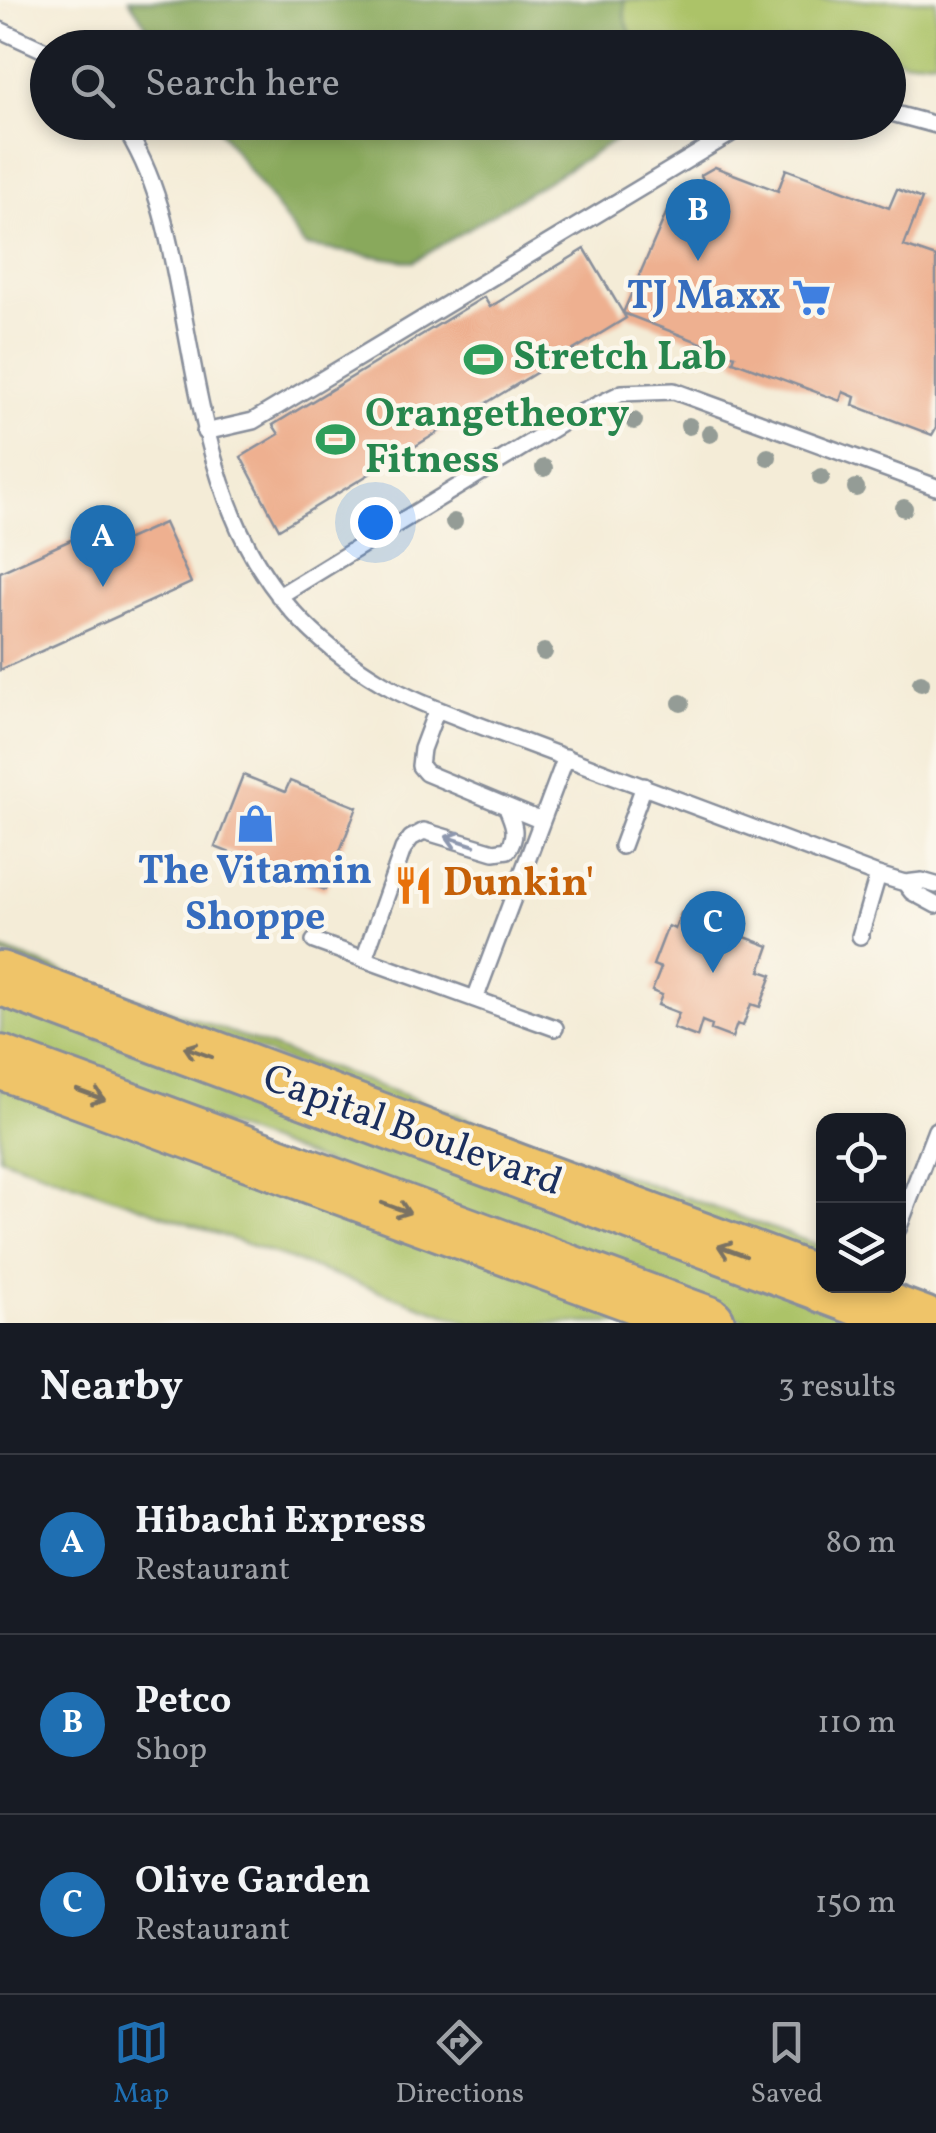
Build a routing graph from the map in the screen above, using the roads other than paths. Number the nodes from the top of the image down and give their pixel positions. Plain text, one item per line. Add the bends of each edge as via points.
1 (0, 30) edge
2 (30, 44) edge
3 (906, 117) edge
4 (936, 125) edge
5 (134, 140) edge
6 (720, 140) edge
7 (206, 432) junction
8 (936, 486) edge
9 (279, 596) junction
10 (437, 709) junction
11 (566, 757) junction
12 (644, 786) junction
13 (506, 806) junction
14 (542, 821) junction
15 (622, 846) dead end
16 (878, 875) junction
17 (904, 882) junction
18 (936, 885) edge
19 (936, 905) edge
20 (860, 936) dead end
21 (314, 941) dead end
22 (364, 960) junction
23 (0, 978) edge
24 (475, 1000) junction
25 (555, 1028) dead end
26 (0, 1062) edge
27 (936, 1130) edge
28 (906, 1208) edge
29 (816, 1283) edge
30 (843, 1293) edge
31 (708, 1323) edge
32 (924, 1323) edge

1 - 2 lane
3 - 4 lane
5 - 7 lane via 156,187
6 - 7 lane via 253,420
7 - 9 lane via 235,526
8 - 9 lane via 674,391 622,393
9 - 10 lane via 328,647
10 - 11 lane
10 - 13 lane via 420,766
11 - 12 lane
11 - 14 lane
12 - 15 lane
12 - 16 lane
13 - 14 lane
13 -> 22 lane via 515,840 508,850 494,852 424,831 412,838
14 - 24 lane
16 - 17 lane
16 - 20 lane
17 - 18 lane
17 - 19 lane
21 - 22 lane
22 - 24 lane
29 -> 23 highway, Capital Boulevard
24 - 25 lane
26 -> 31 highway, Capital Boulevard
27 - 28 lane
30 - 32 highway, Capital Boulevard

